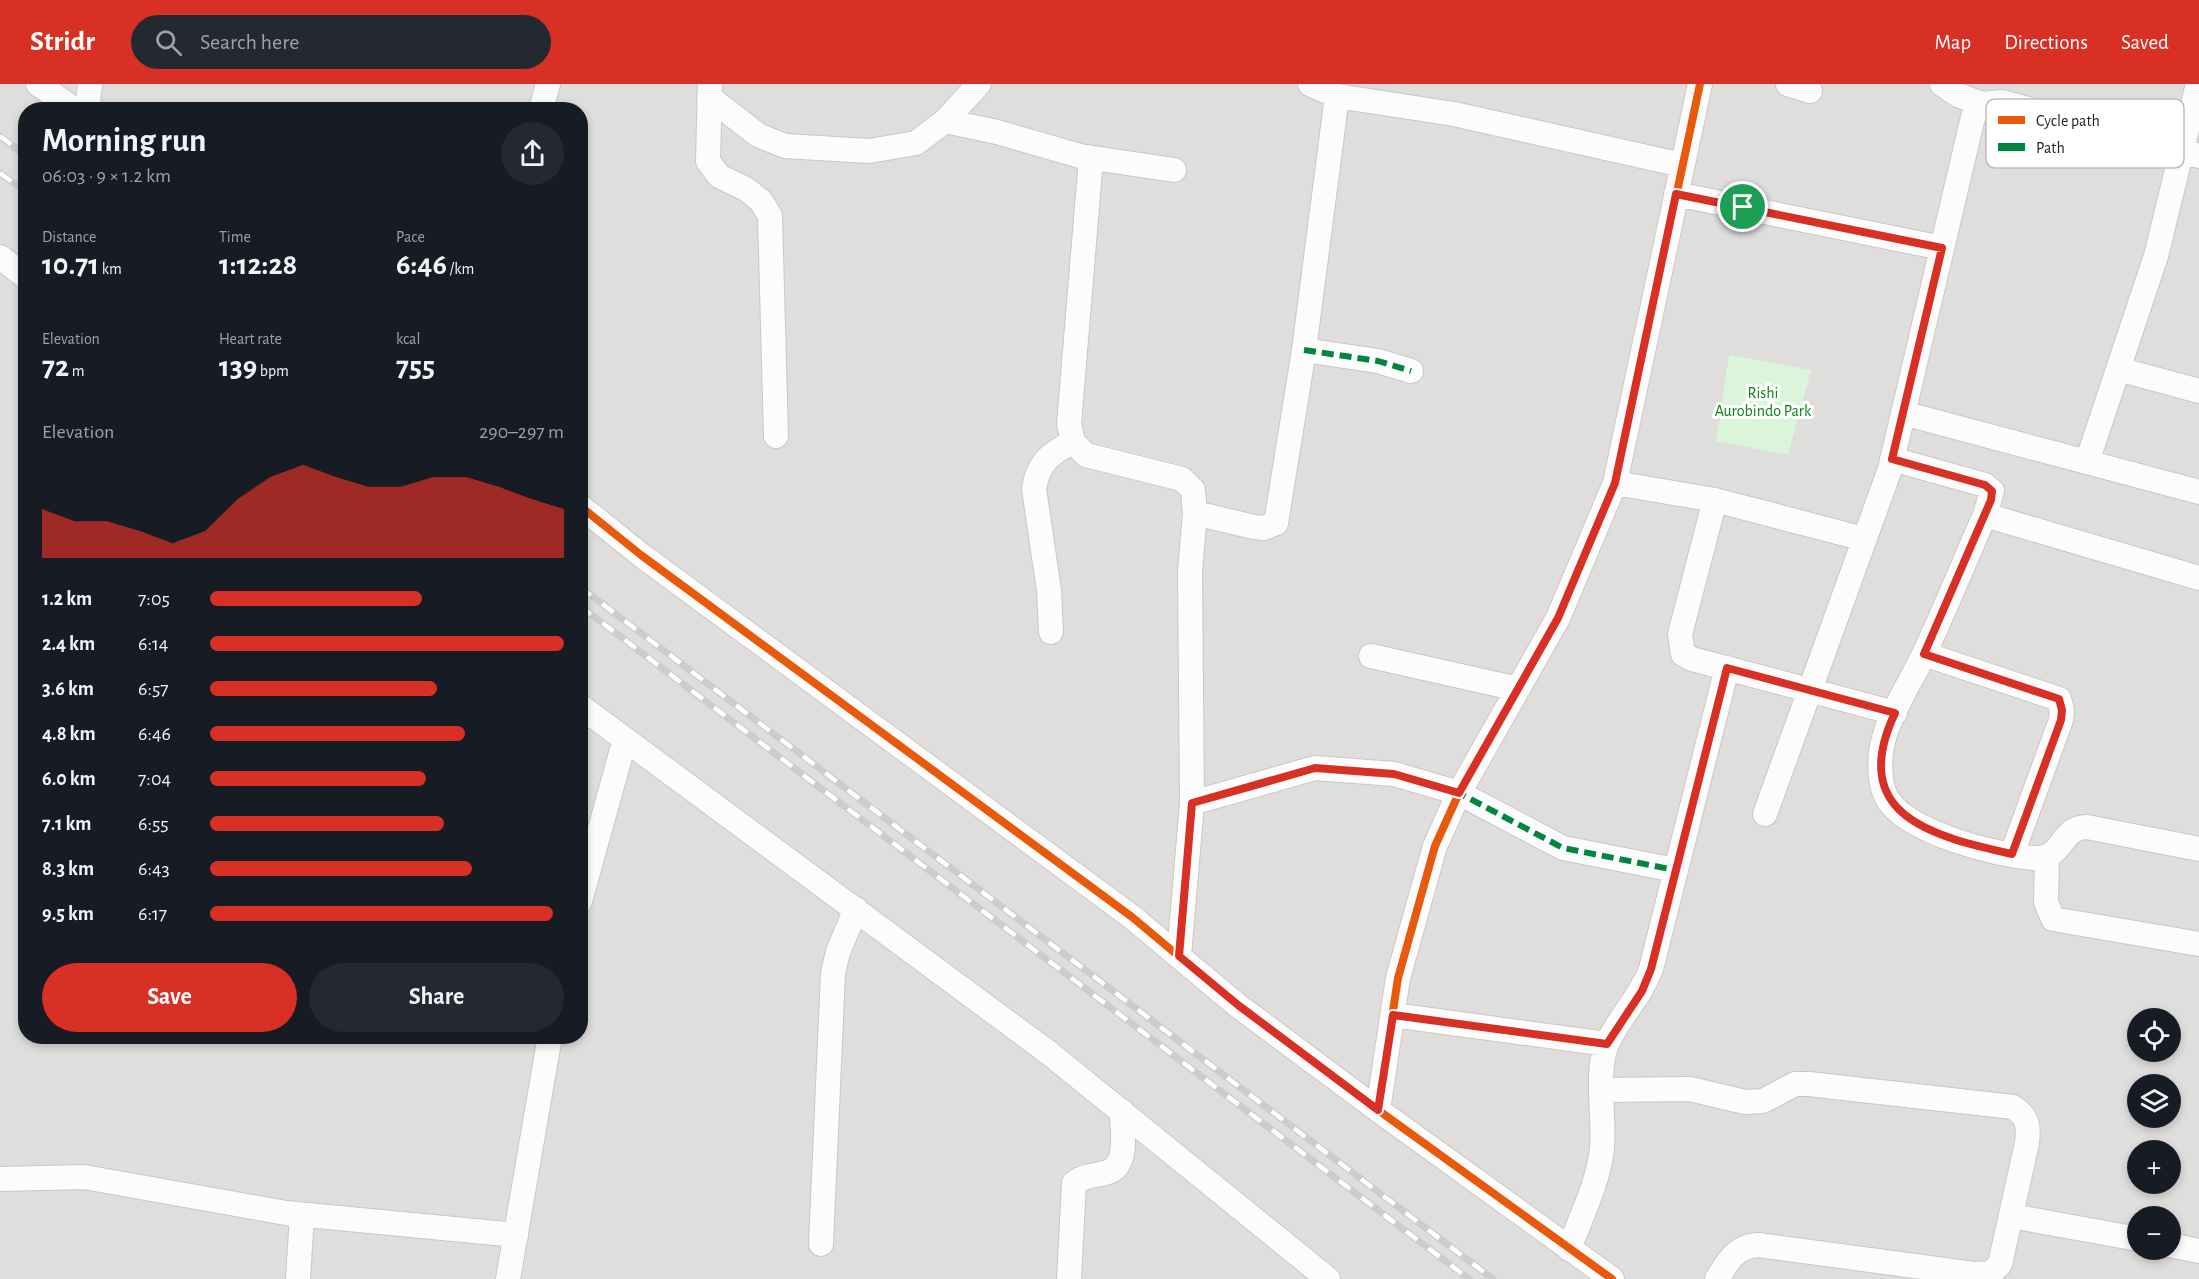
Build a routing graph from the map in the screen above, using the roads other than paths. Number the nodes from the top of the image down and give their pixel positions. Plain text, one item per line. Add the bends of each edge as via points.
1 (38, 84) edge
2 (90, 84) edge
3 (548, 84) edge
4 (979, 84) edge
5 (1310, 84) edge
6 (1700, 84) edge
7 (1941, 84) edge
8 (2198, 84) edge
9 (710, 90) edge
10 (1337, 96) junction
11 (64, 102) edge
12 (88, 102) edge
13 (543, 102) edge
14 (1982, 104) junction
15 (1986, 104) edge
16 (945, 122) junction
17 (2190, 155) edge
18 (1091, 158) junction
19 (1682, 165) junction
20 (1174, 170) dead end
21 (1676, 194) junction
22 (1942, 248) junction
23 (0, 257) edge
24 (18, 271) edge
25 (1304, 350) junction
26 (2118, 369) junction
27 (1411, 370) dead end
28 (2199, 392) edge
29 (1903, 413) junction
30 (776, 436) dead end
31 (1073, 442) junction
32 (1892, 459) junction
33 (2087, 462) junction
34 (1615, 483) junction
35 (2199, 492) edge
36 (1715, 500) junction
37 (588, 512) edge
38 (1195, 513) junction
39 (1984, 514) junction
40 (1864, 539) junction
41 (2199, 578) edge
42 (1051, 632) dead end
43 (1924, 654) junction
44 (1371, 656) dead end
45 (1727, 668) junction
46 (1518, 689) junction
47 (1810, 689) junction
48 (588, 712) edge
49 (1895, 713) junction
50 (625, 739) junction
51 (1459, 793) junction
52 (1192, 803) junction
53 (1765, 814) dead end
54 (2199, 849) edge
55 (2012, 854) junction
56 (2047, 857) junction
57 (1675, 870) junction
58 (588, 872) edge
59 (856, 909) junction
60 (2199, 944) edge
61 (1179, 956) junction
62 (1393, 1015) junction
63 (548, 1044) edge
64 (1607, 1044) junction
65 (1603, 1090) junction
66 (1378, 1110) junction
67 (1122, 1111) junction
68 (0, 1179) edge
69 (302, 1215) junction
70 (2010, 1216) junction
71 (516, 1235) junction
72 (2127, 1237) edge
73 (820, 1244) dead end
74 (2181, 1247) edge
75 (1569, 1249) junction
76 (2199, 1251) edge
77 (1974, 1277) edge
78 (298, 1279) edge
79 (508, 1279) edge
80 (1069, 1279) edge
81 (1328, 1279) edge
82 (1612, 1279) edge
83 (1717, 1279) edge

1 - 11 street
2 - 12 street
3 - 13 street
4 - 16 street
5 - 10 street
6 - 19 street
7 - 14 street
8 - 17 street
9 - 16 street via 758,135 785,146 869,151 916,143
9 - 30 street via 708,161 719,176 761,201 770,216
10 - 19 street via 1454,114
10 - 25 street
14 - 15 street
14 - 22 street via 1972,117
16 - 18 street
17 - 26 street
18 - 20 street
18 - 31 street via 1069,424
19 - 21 street
21 - 22 street
21 - 34 street
22 - 29 street
23 - 24 street
25 - 27 street
25 - 38 street via 1276,523 1254,527
26 - 28 street
26 - 33 street
29 - 32 street
29 - 33 street
31 - 38 street via 1086,455 1182,479 1193,489
31 - 42 street via 1044,461 1036,474 1034,489
32 - 39 street via 1985,485 1992,491
32 - 40 street
33 - 35 street
34 - 36 street
34 - 46 street via 1558,618
36 - 40 street
36 - 45 street via 1680,645 1683,654 1692,659
37 - 61 street
38 - 52 street via 1190,572
39 - 41 street
39 - 43 street
40 - 47 street
43 - 49 street
43 - 55 street via 2059,699 2061,720
44 - 46 street
45 - 47 street
45 - 57 street
46 - 51 street
47 - 49 street
47 - 53 street
48 - 50 street
49 - 55 street via 1884,738 1880,774 1888,800 1909,819 1934,832
50 - 58 street
50 - 59 street
51 - 52 street via 1394,774 1315,768
51 - 57 street via 1563,848
51 - 62 street via 1435,846 1398,978
52 - 61 street
54 - 56 street via 2077,827
55 - 56 street
56 - 60 street via 2046,902 2053,919
57 - 64 street via 1651,969 1642,991
59 - 67 street
59 - 73 street via 833,974
61 - 66 street
62 - 64 street
62 - 66 street
63 - 71 street
64 - 65 street
65 - 70 street via 1690,1089 1745,1102 1762,1101 1795,1084 1809,1084 2013,1107 2025,1115 2029,1129
65 - 75 street via 1602,1149
66 - 75 street
67 - 80 street via 1122,1158 1117,1167 1074,1183
67 - 81 street
68 - 69 street via 84,1177
69 - 71 street
69 - 78 street
70 - 72 street
70 - 77 street via 2000,1264 1991,1273
71 - 79 street
74 - 76 street
75 - 82 street
77 - 83 street via 1758,1245 1744,1246 1733,1253

